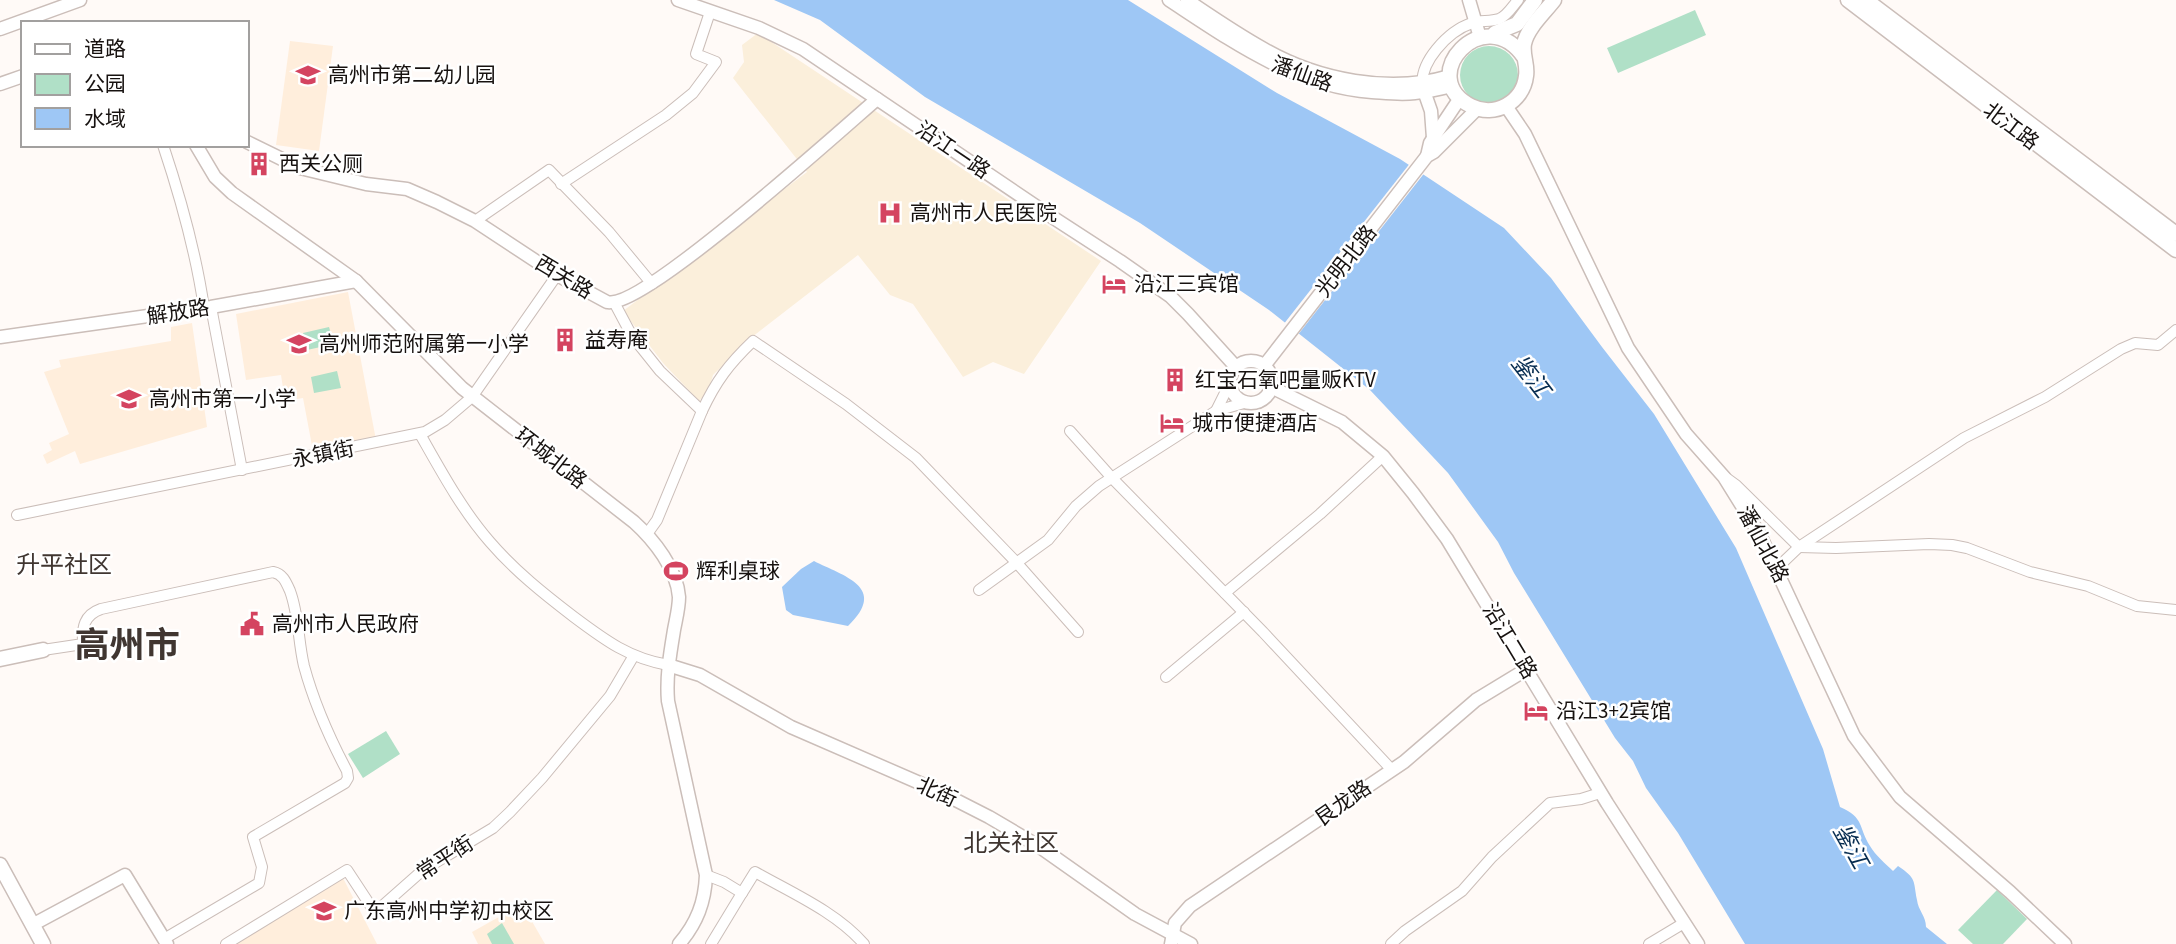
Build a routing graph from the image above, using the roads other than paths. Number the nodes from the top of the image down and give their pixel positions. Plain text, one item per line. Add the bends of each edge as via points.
1 (80, 0) edge
2 (678, 0) edge
3 (1169, 0) edge
4 (1187, 0) edge
5 (1469, 0) edge
6 (1518, 0) edge
7 (1535, 0) edge
8 (1554, 0) edge
9 (1848, 0) edge
10 (1866, 0) edge
11 (710, 12) junction
12 (21, 21) edge
13 (22, 21) edge
14 (1477, 28) junction
15 (0, 29) edge
16 (1496, 33) junction
17 (1524, 57) junction
18 (21, 76) edge
19 (1, 79) edge
20 (1423, 87) junction
21 (1454, 87) junction
22 (877, 99) junction
23 (1506, 106) junction
24 (1477, 109) junction
25 (1433, 138) junction
26 (248, 142) edge
27 (164, 147) edge
28 (197, 147) edge
29 (1427, 156) junction
30 (561, 184) junction
31 (475, 221) junction
32 (2176, 234) edge
33 (2176, 250) edge
34 (557, 275) junction
35 (356, 281) junction
36 (652, 284) junction
37 (615, 304) junction
38 (208, 308) junction
39 (2176, 330) edge
40 (0, 337) edge
41 (1264, 366) junction
42 (1236, 367) junction
43 (1229, 385) junction
44 (1272, 387) junction
45 (472, 397) junction
46 (1244, 402) junction
47 (702, 411) junction
48 (1216, 411) junction
49 (1070, 431) dead end
50 (420, 433) junction
51 (1383, 456) junction
52 (242, 470) junction
53 (1724, 477) junction
54 (1112, 478) junction
55 (17, 515) dead end
56 (647, 534) junction
57 (1800, 547) junction
58 (1016, 562) junction
59 (1777, 568) junction
60 (979, 590) dead end
61 (1225, 593) junction
62 (2176, 610) edge
63 (1244, 612) junction
64 (1078, 632) dead end
65 (43, 650) joint
66 (633, 656) junction
67 (0, 659) edge
68 (668, 665) junction
69 (1527, 669) junction
70 (1166, 677) dead end
71 (1392, 770) junction
72 (1600, 793) junction
73 (2, 873) edge
74 (706, 875) junction
75 (742, 893) junction
76 (1684, 923) junction
77 (32, 925) junction
78 (1172, 939) edge
79 (165, 942) edge
80 (43, 944) edge
81 (226, 944) edge
82 (679, 944) edge
83 (711, 944) edge
84 (864, 944) edge
85 (1191, 944) edge
86 (1391, 944) edge
87 (1648, 944) edge
88 (1698, 944) edge
89 (2065, 944) edge

1 - 13 street
2 - 11 street, 沿江一路
3 - 20 street, 潘仙路 via 1229,40 1292,73 1364,91 1393,94
4 - 20 street, 潘仙路 via 1265,50 1315,71
5 - 14 street
6 - 14 street via 1499,19
7 - 16 main road via 1517,24
8 - 17 main road via 1527,35
9 - 33 main road, 北江路
10 - 32 main road, 北江路
11 - 22 street, 沿江一路 via 803,49
11 - 30 street via 696,54 716,62 693,93
12 - 15 street
14 - 16 main road
14 - 20 street via 1460,27 1443,41 1424,67
14 - 21 main road, 光明北路 via 1453,54
16 - 17 main road via 1517,46
17 - 23 main road via 1524,86
18 - 19 street
20 - 21 street, 潘仙路
20 - 25 street
21 - 24 main road
21 - 25 street, 光明北路
22 - 36 street, 西关路 via 784,182
22 - 42 street, 沿江一路 via 1170,296
23 - 24 main road
23 - 53 street, 潘仙北路 via 1525,134 1628,348 1686,434
24 - 29 street, 光明北路
25 - 29 street, 光明北路
26 - 31 street, 西关路 via 300,168 407,189
27 - 38 street
28 - 35 street, 环城北路 via 215,177 232,193
29 - 41 street, 光明北路
30 - 31 street via 547,170
30 - 36 street
31 - 34 street, 西关路
34 - 37 street, 西关路
34 - 45 street, 永镇街
35 - 38 street, 解放路
35 - 45 street, 环城北路
36 - 37 street, 西关路
37 - 47 street via 632,336 660,371
38 - 40 street, 解放路
38 - 52 street
39 - 57 street via 2158,345 2135,343 2121,349 2045,397 1964,438
41 - 42 street via 1247,361
41 - 44 street
42 - 43 street
43 - 46 street via 1234,396
43 - 48 street
44 - 46 street via 1264,399
44 - 51 street, 沿江二路 via 1342,422
45 - 50 street, 永镇街 via 445,420
45 - 56 street, 环城北路
46 - 48 street
47 - 56 street
47 - 58 street via 715,383 753,341 916,457
48 - 54 street
49 - 54 street
50 - 52 street, 永镇街
50 - 66 street via 474,522 504,557 554,602
51 - 61 street
51 - 69 street, 沿江二路 via 1447,539
52 - 55 street, 永镇街
53 - 57 street
53 - 59 street, 潘仙北路
54 - 58 street via 1086,496 1048,540
54 - 61 street
56 - 68 street, 环城北路 via 664,559 679,596
57 - 59 street
57 - 62 street via 1952,545 2088,586 2137,606
58 - 60 street
58 - 64 street
59 - 89 street, 潘仙北路 via 1854,736 1867,754 1900,797
61 - 63 street
63 - 70 street
63 - 71 street
65 - 67 main road
65 - 79 street via 83,644 86,619 101,609 273,572 287,583 309,681 348,778 254,836 262,867 259,883
66 - 68 street
66 - 81 street, 常平街 via 607,700 510,812 491,829 423,870 380,908 372,908 347,870
68 - 74 street, 环城北路 via 668,701
68 - 78 street, 北街 via 700,675 791,727 989,817
69 - 71 street, 艮龙路 via 1476,701
69 - 72 street, 沿江二路
71 - 78 street, 艮龙路 via 1190,906 1175,923
72 - 76 street, 沿江二路
72 - 86 street via 1550,803 1462,891
73 - 77 main road
74 - 75 street
74 - 82 street via 703,904
75 - 83 street
75 - 84 street via 755,872 825,912
76 - 87 street
76 - 88 street, 沿江二路
77 - 79 street via 125,875
77 - 80 main road
78 - 85 street, 北街

